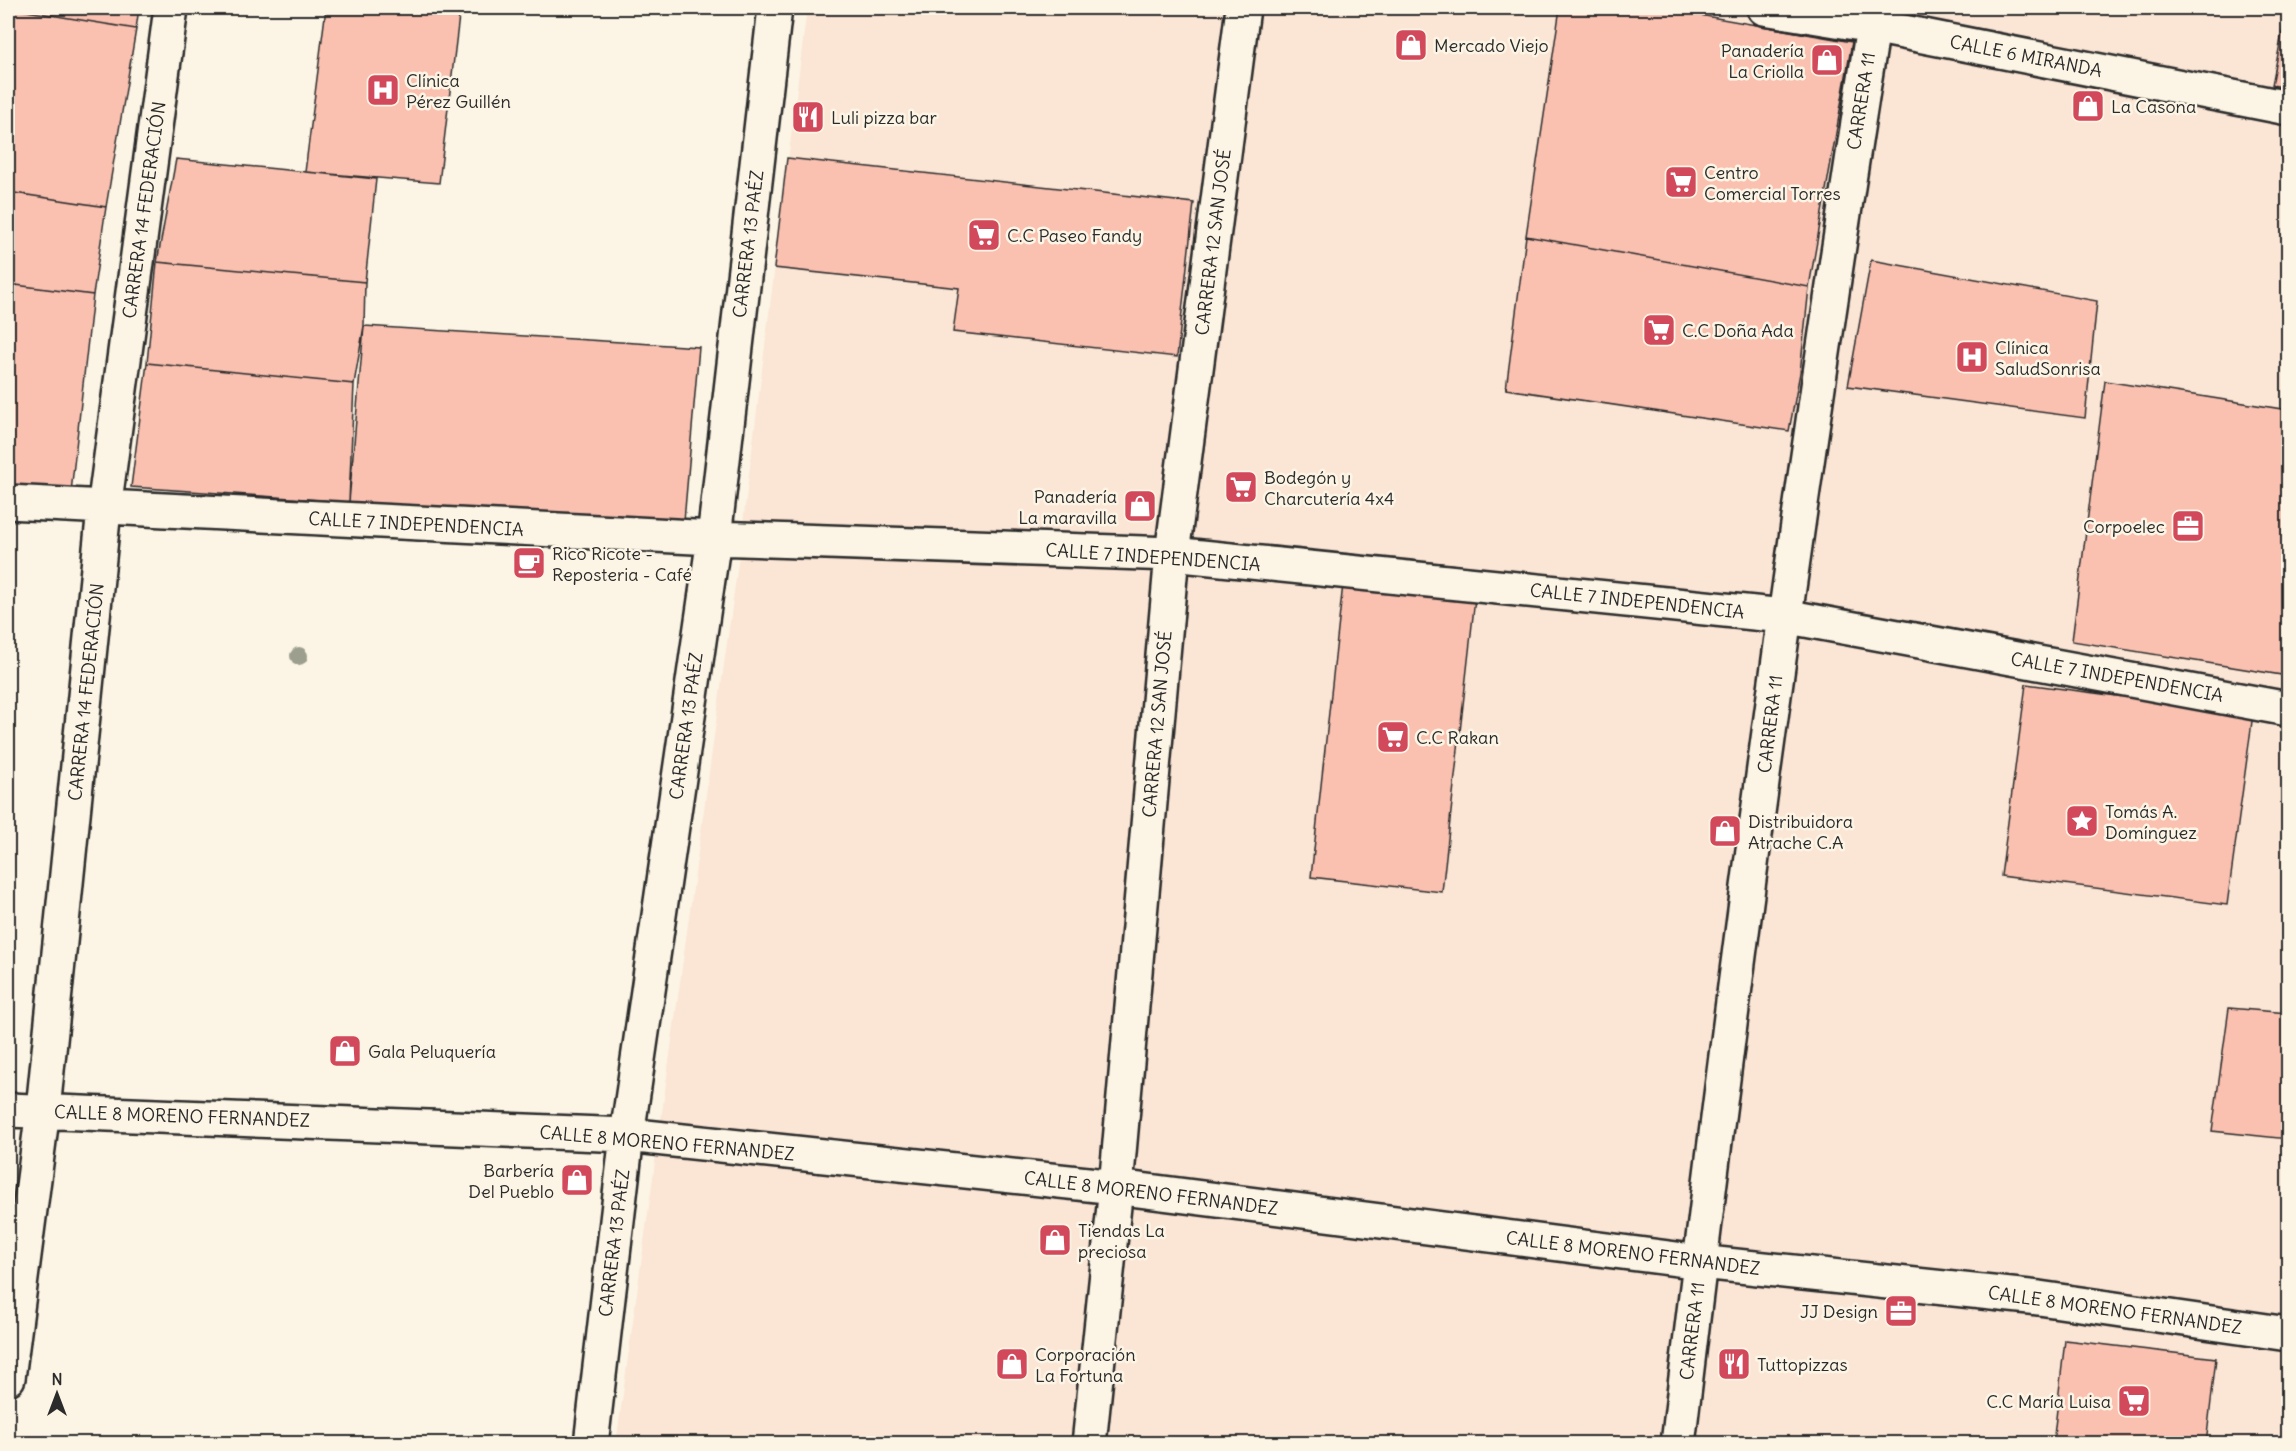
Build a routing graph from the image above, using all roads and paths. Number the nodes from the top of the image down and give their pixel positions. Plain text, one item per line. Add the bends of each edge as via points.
1 (171, 8) edge
2 (775, 8) edge
3 (1243, 8) edge
4 (1764, 8) edge
5 (1874, 17) edge
6 (2289, 108) edge
7 (8, 502) edge
8 (104, 508) junction
9 (714, 538) junction
10 (1172, 554) junction
11 (1784, 616) junction
12 (2289, 709) edge
13 (8, 1110) edge
14 (43, 1110) junction
15 (627, 1135) junction
16 (1116, 1187) junction
17 (1700, 1262) junction
18 (2289, 1334) edge
19 (8, 1378) edge
20 (591, 1443) edge
21 (1089, 1443) edge
22 (1678, 1443) edge

1 - 8 street, CARRERA 14 FEDERACIÓN
2 - 9 street, CARRERA 13 PAÉZ
3 - 10 street, CARRERA 12 SAN JOSÉ
4 - 5 street, CALLE 6 MIRANDA
5 - 6 street, CALLE 6 MIRANDA
5 - 11 street, CARRERA 11
7 - 8 street, CALLE 7 INDEPENDENCIA
8 - 9 street, CALLE 7 INDEPENDENCIA
8 - 14 street, CARRERA 14 FEDERACIÓN
9 - 10 street, CALLE 7 INDEPENDENCIA
9 - 15 street, CARRERA 13 PAÉZ
10 - 11 street, CALLE 7 INDEPENDENCIA
10 - 16 street, CARRERA 12 SAN JOSÉ
11 - 12 street, CALLE 7 INDEPENDENCIA
11 - 17 street, CARRERA 11
13 - 14 street, CALLE 8 MORENO FERNANDEZ
14 - 15 street, CALLE 8 MORENO FERNANDEZ
14 - 19 street, CARRERA 14 FEDERACIÓN
15 - 16 street, CALLE 8 MORENO FERNANDEZ
15 - 20 street, CARRERA 13 PAÉZ
16 - 17 street, CALLE 8 MORENO FERNANDEZ
16 - 21 street, CARRERA 12 SAN JOSÉ
17 - 18 street, CALLE 8 MORENO FERNANDEZ via 2039,1298
17 - 22 street, CARRERA 11

